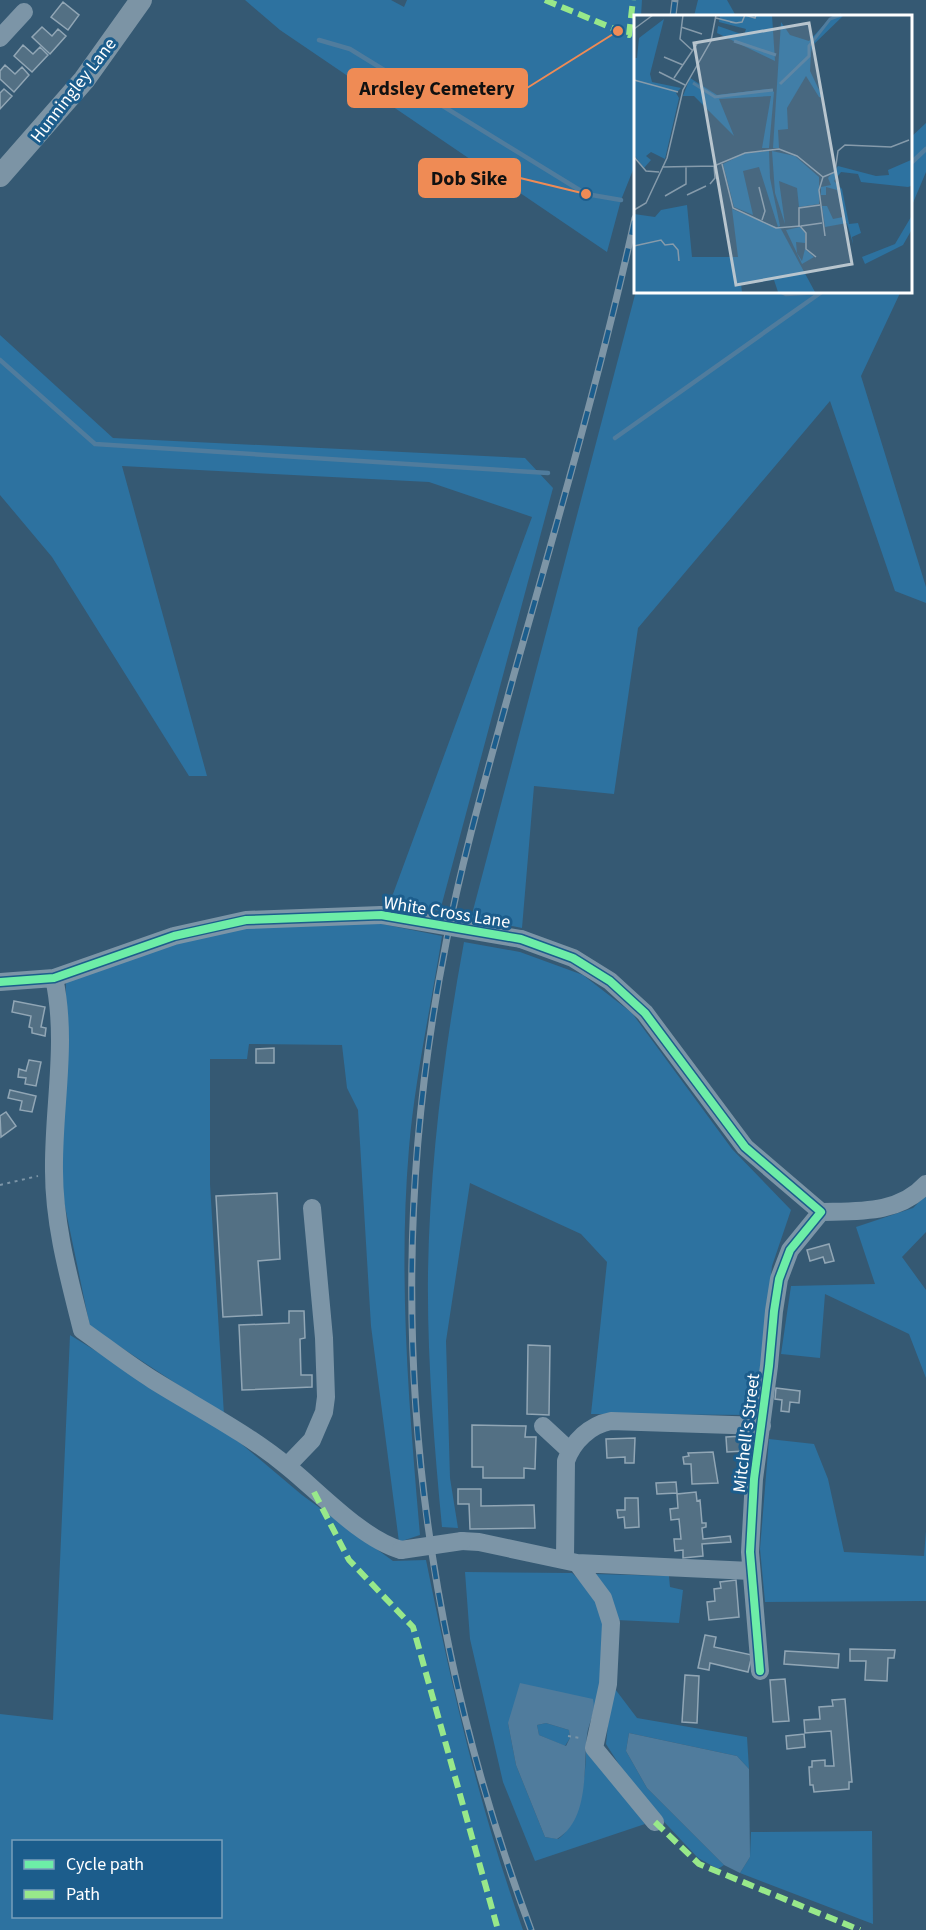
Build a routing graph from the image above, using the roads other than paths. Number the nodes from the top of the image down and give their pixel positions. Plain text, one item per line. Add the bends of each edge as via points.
1 (141, 0) edge
2 (14, 14) dead end
3 (0, 38) edge
4 (0, 176) edge
5 (54, 978) junction
6 (0, 982) edge
7 (926, 1184) edge
8 (312, 1208) dead end
9 (820, 1212) junction
10 (543, 1426) dead end
11 (762, 1426) junction
12 (570, 1450) junction
13 (287, 1466) junction
14 (571, 1561) junction
15 (751, 1571) junction
16 (760, 1671) dead end
17 (655, 1822) dead end

1 - 4 main road, Hunningley Lane via 84,80
2 - 3 street
5 - 6 street, White Cross Lane
5 - 9 street, White Cross Lane, bridge via 174,936 246,920 381,915 521,939 573,958 610,981 645,1013 745,1147
5 - 13 street via 61,1012 54,1173 63,1254 82,1330
7 - 9 street via 914,1196 891,1206
8 - 13 street via 326,1397 312,1440
9 - 11 street, Mitchell's Street via 790,1250 779,1279
10 - 12 street
11 - 12 street via 611,1421 595,1424
11 - 15 street, Mitchell's Street via 754,1479
12 - 14 street via 566,1461
13 - 14 street, bridge via 314,1492 386,1546 401,1550 479,1542
14 - 15 street
14 - 17 street via 603,1599 611,1623 608,1684 594,1748
15 - 16 street, Mitchell's Street

